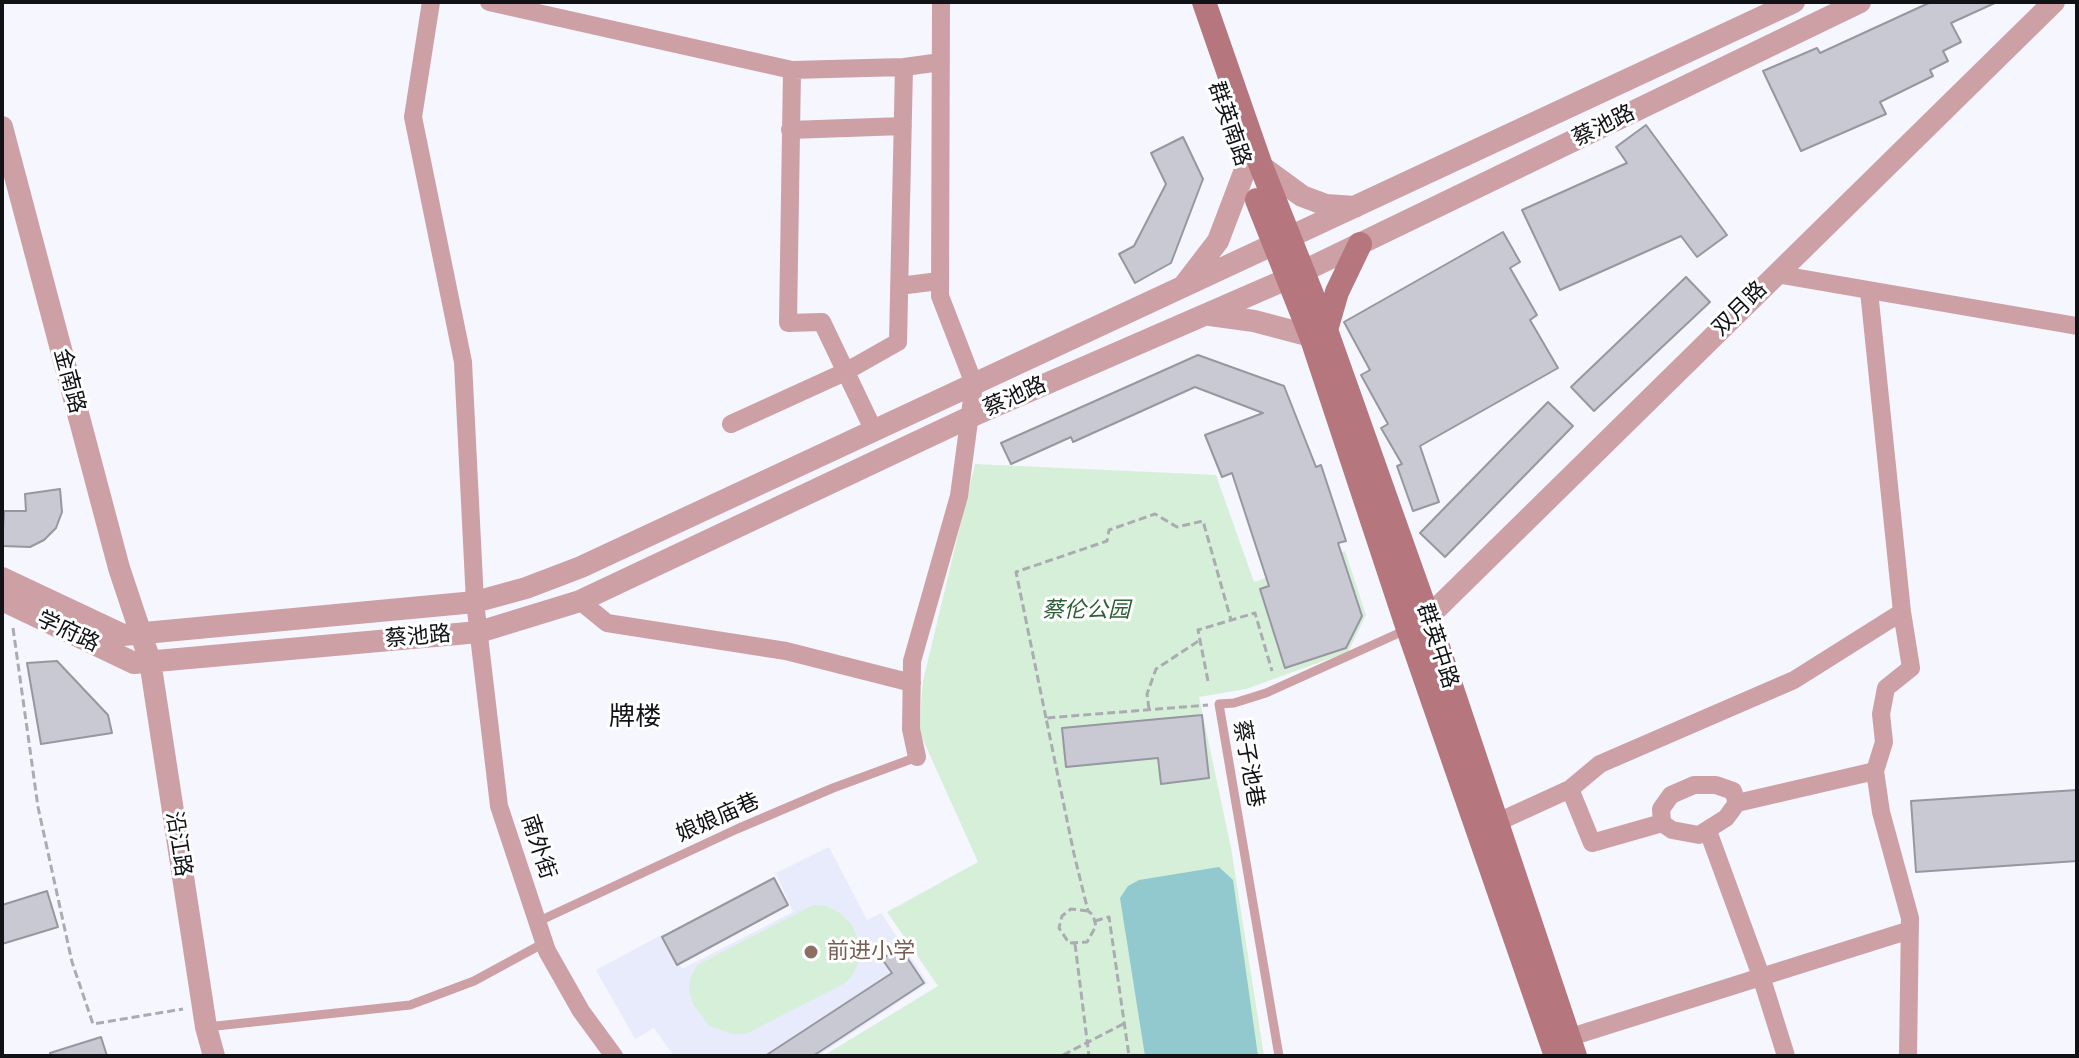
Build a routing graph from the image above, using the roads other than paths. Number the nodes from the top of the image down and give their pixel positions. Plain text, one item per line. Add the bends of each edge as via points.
1 (431, 2) edge
2 (489, 2) edge
3 (941, 2) edge
4 (1187, 2) edge
5 (1204, 2) edge
6 (1794, 2) edge
7 (1860, 2) edge
8 (2054, 2) edge
9 (941, 62) junction
10 (904, 67) junction
11 (792, 70) junction
12 (903, 126) junction
13 (2, 127) edge
14 (790, 130) junction
15 (2, 156) edge
16 (1253, 168) junction
17 (1357, 207) junction
18 (1282, 243) junction
19 (1360, 244) junction
20 (1776, 274) junction
21 (1295, 276) junction
22 (939, 281) junction
23 (899, 286) junction
24 (1182, 288) junction
25 (1869, 291) junction
26 (1205, 315) junction
27 (2077, 326) edge
28 (1319, 333) junction
29 (845, 372) junction
30 (974, 384) junction
31 (970, 417) junction
32 (731, 424) dead end
33 (874, 431) junction
34 (2, 578) edge
35 (580, 601) junction
36 (6, 602) edge
37 (475, 602) junction
38 (1902, 612) junction
39 (1418, 623) junction
40 (479, 632) junction
41 (131, 634) junction
42 (142, 662) junction
43 (912, 683) junction
44 (917, 757) joint
45 (1875, 771) junction
46 (1570, 789) junction
47 (1737, 803) junction
48 (1662, 823) junction
49 (1487, 827) junction
50 (1708, 831) junction
51 (537, 922) junction
52 (1910, 930) junction
53 (544, 943) junction
54 (1761, 976) junction
55 (199, 1021) junction
56 (1563, 1048) edge
57 (203, 1056) edge
58 (214, 1056) edge
59 (614, 1056) edge
60 (1279, 1056) edge
61 (1786, 1056) edge
62 (1908, 1056) edge

1 - 37 street, 南外街 via 413,117 463,362
2 - 11 street
3 - 9 street
4 - 16 main road, 群英南路
5 - 16 main road, 群英南路
6 - 17 street, 蔡池路
7 - 19 street, 蔡池路
8 - 20 street, 双月路
9 - 10 street
9 - 22 street
10 - 11 street
10 - 12 street
11 - 14 street
12 - 14 street
12 - 23 street
13 - 41 street, 金南路 via 119,568
14 - 29 street via 788,323 822,322
15 - 41 street, 金南路
16 - 17 street via 1326,205
16 - 18 main road, 群英南路
16 - 24 street via 1218,241
17 - 18 street, 蔡池路
18 - 21 main road, 群英中路
18 - 24 street, 蔡池路
19 - 21 street, 蔡池路
19 - 28 main road
20 - 25 street
20 - 39 street, 双月路
21 - 26 street, 蔡池路
21 - 28 main road, 群英中路
22 - 23 street
22 - 30 street
23 - 29 street via 898,342
24 - 30 street, 蔡池路
25 - 27 street
25 - 38 street
26 - 28 street
26 - 31 street, 蔡池路
28 - 39 main road, 群英中路
29 - 32 street
29 - 33 street
30 - 31 street
30 - 33 street, 蔡池路
31 - 35 street, 蔡池路
31 - 43 street via 959,496 912,661
33 - 37 street, 蔡池路 via 581,567
34 - 41 street, 学府路
35 - 40 street, 蔡池路
35 - 43 street via 607,623 786,651
36 - 42 street, 学府路
37 - 40 street, 南外街
37 - 41 street, 蔡池路
38 - 45 street via 1911,668 1886,688 1881,714 1884,742
38 - 46 street via 1794,680 1600,764
39 - 49 main road, 群英中路
39 - 60 lane, 蔡子池巷 via 1266,693 1219,704
40 - 42 street, 蔡池路
40 - 51 street, 南外街 via 499,806
41 - 42 street, 沿江路
42 - 55 street, 沿江路
43 - 44 street via 911,729
44 - 51 lane, 娘娘庙巷 via 737,829
45 - 47 street
45 - 52 street
46 - 48 street via 1592,843
46 - 49 street
47 - 48 street via 1733,791 1694,785 1671,795 1661,809
47 - 50 street
48 - 50 street via 1684,833
49 - 56 main road, 群英中路
50 - 54 street
51 - 53 street, 南外街
52 - 54 street
52 - 62 street
53 - 55 lane via 474,981 410,1005
53 - 59 street, 南外街 via 581,1011
54 - 56 street
54 - 61 street
55 - 57 street, 沿江路
55 - 58 street, 沿江路

